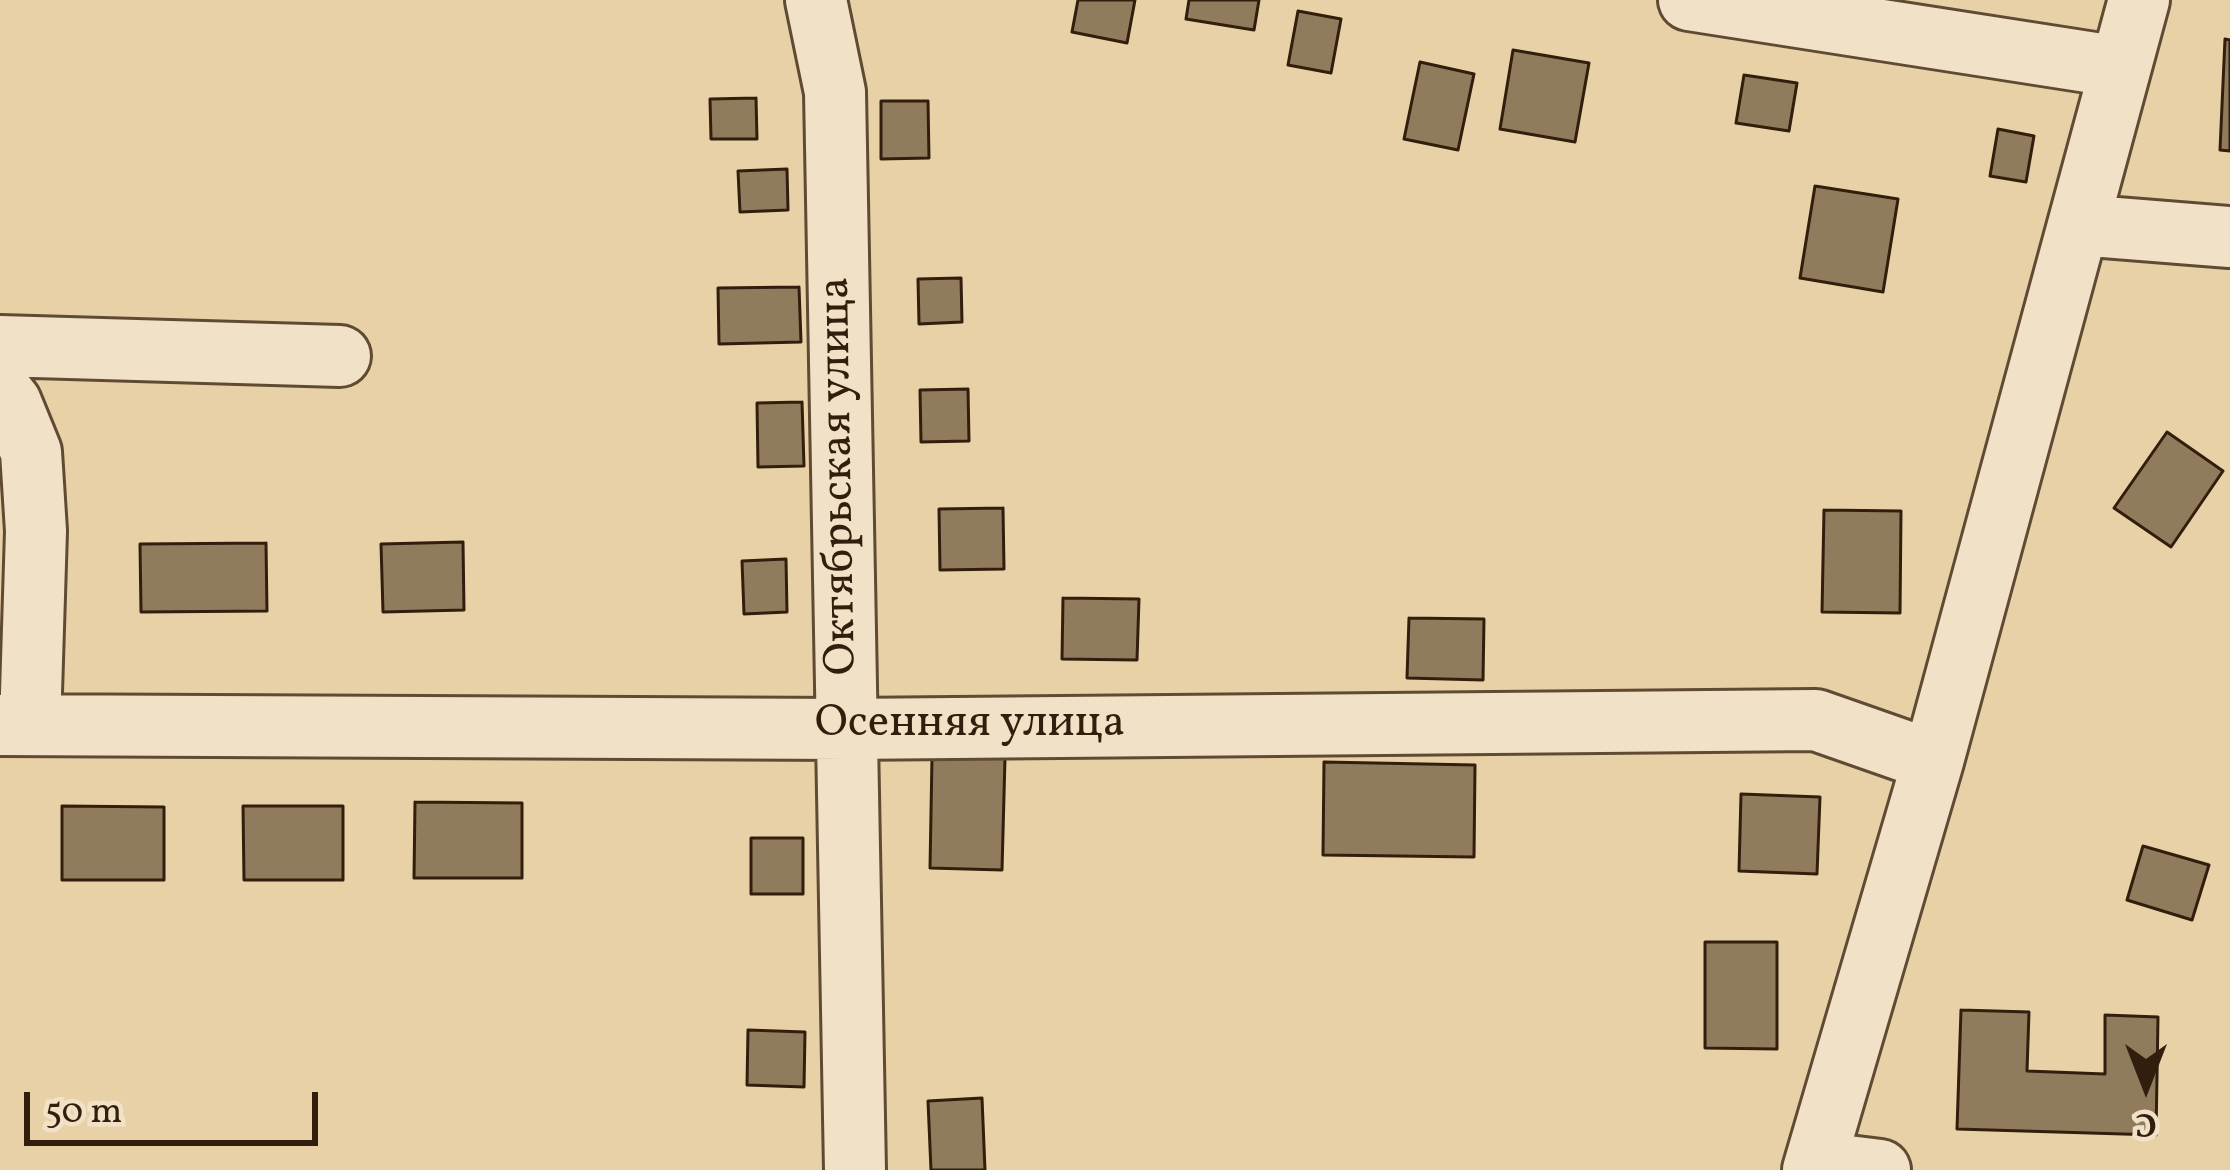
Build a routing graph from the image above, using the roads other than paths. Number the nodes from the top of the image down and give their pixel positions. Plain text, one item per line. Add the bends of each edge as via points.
1 (816, 0) edge
2 (1689, 0) edge
3 (2139, 0) edge
4 (2120, 67) junction
5 (2079, 225) junction
6 (2230, 237) edge
7 (0, 346) edge
8 (340, 356) dead end
9 (0, 389) edge
10 (15, 725) edge
11 (846, 729) junction
12 (1933, 761) junction
13 (1815, 1166) edge
14 (855, 1170) edge
15 (1880, 1170) edge

1 - 11 street, Октябрьская улица via 835,92
2 - 4 street
3 - 4 street
4 - 5 street
5 - 6 street
5 - 12 street
7 - 8 street
9 - 10 street via 32,452 37,531
10 - 11 street, Осенняя улица
11 - 12 street, Осенняя улица via 1816,720
11 - 14 street, Октябрьская улица
12 - 13 street
13 - 15 street

